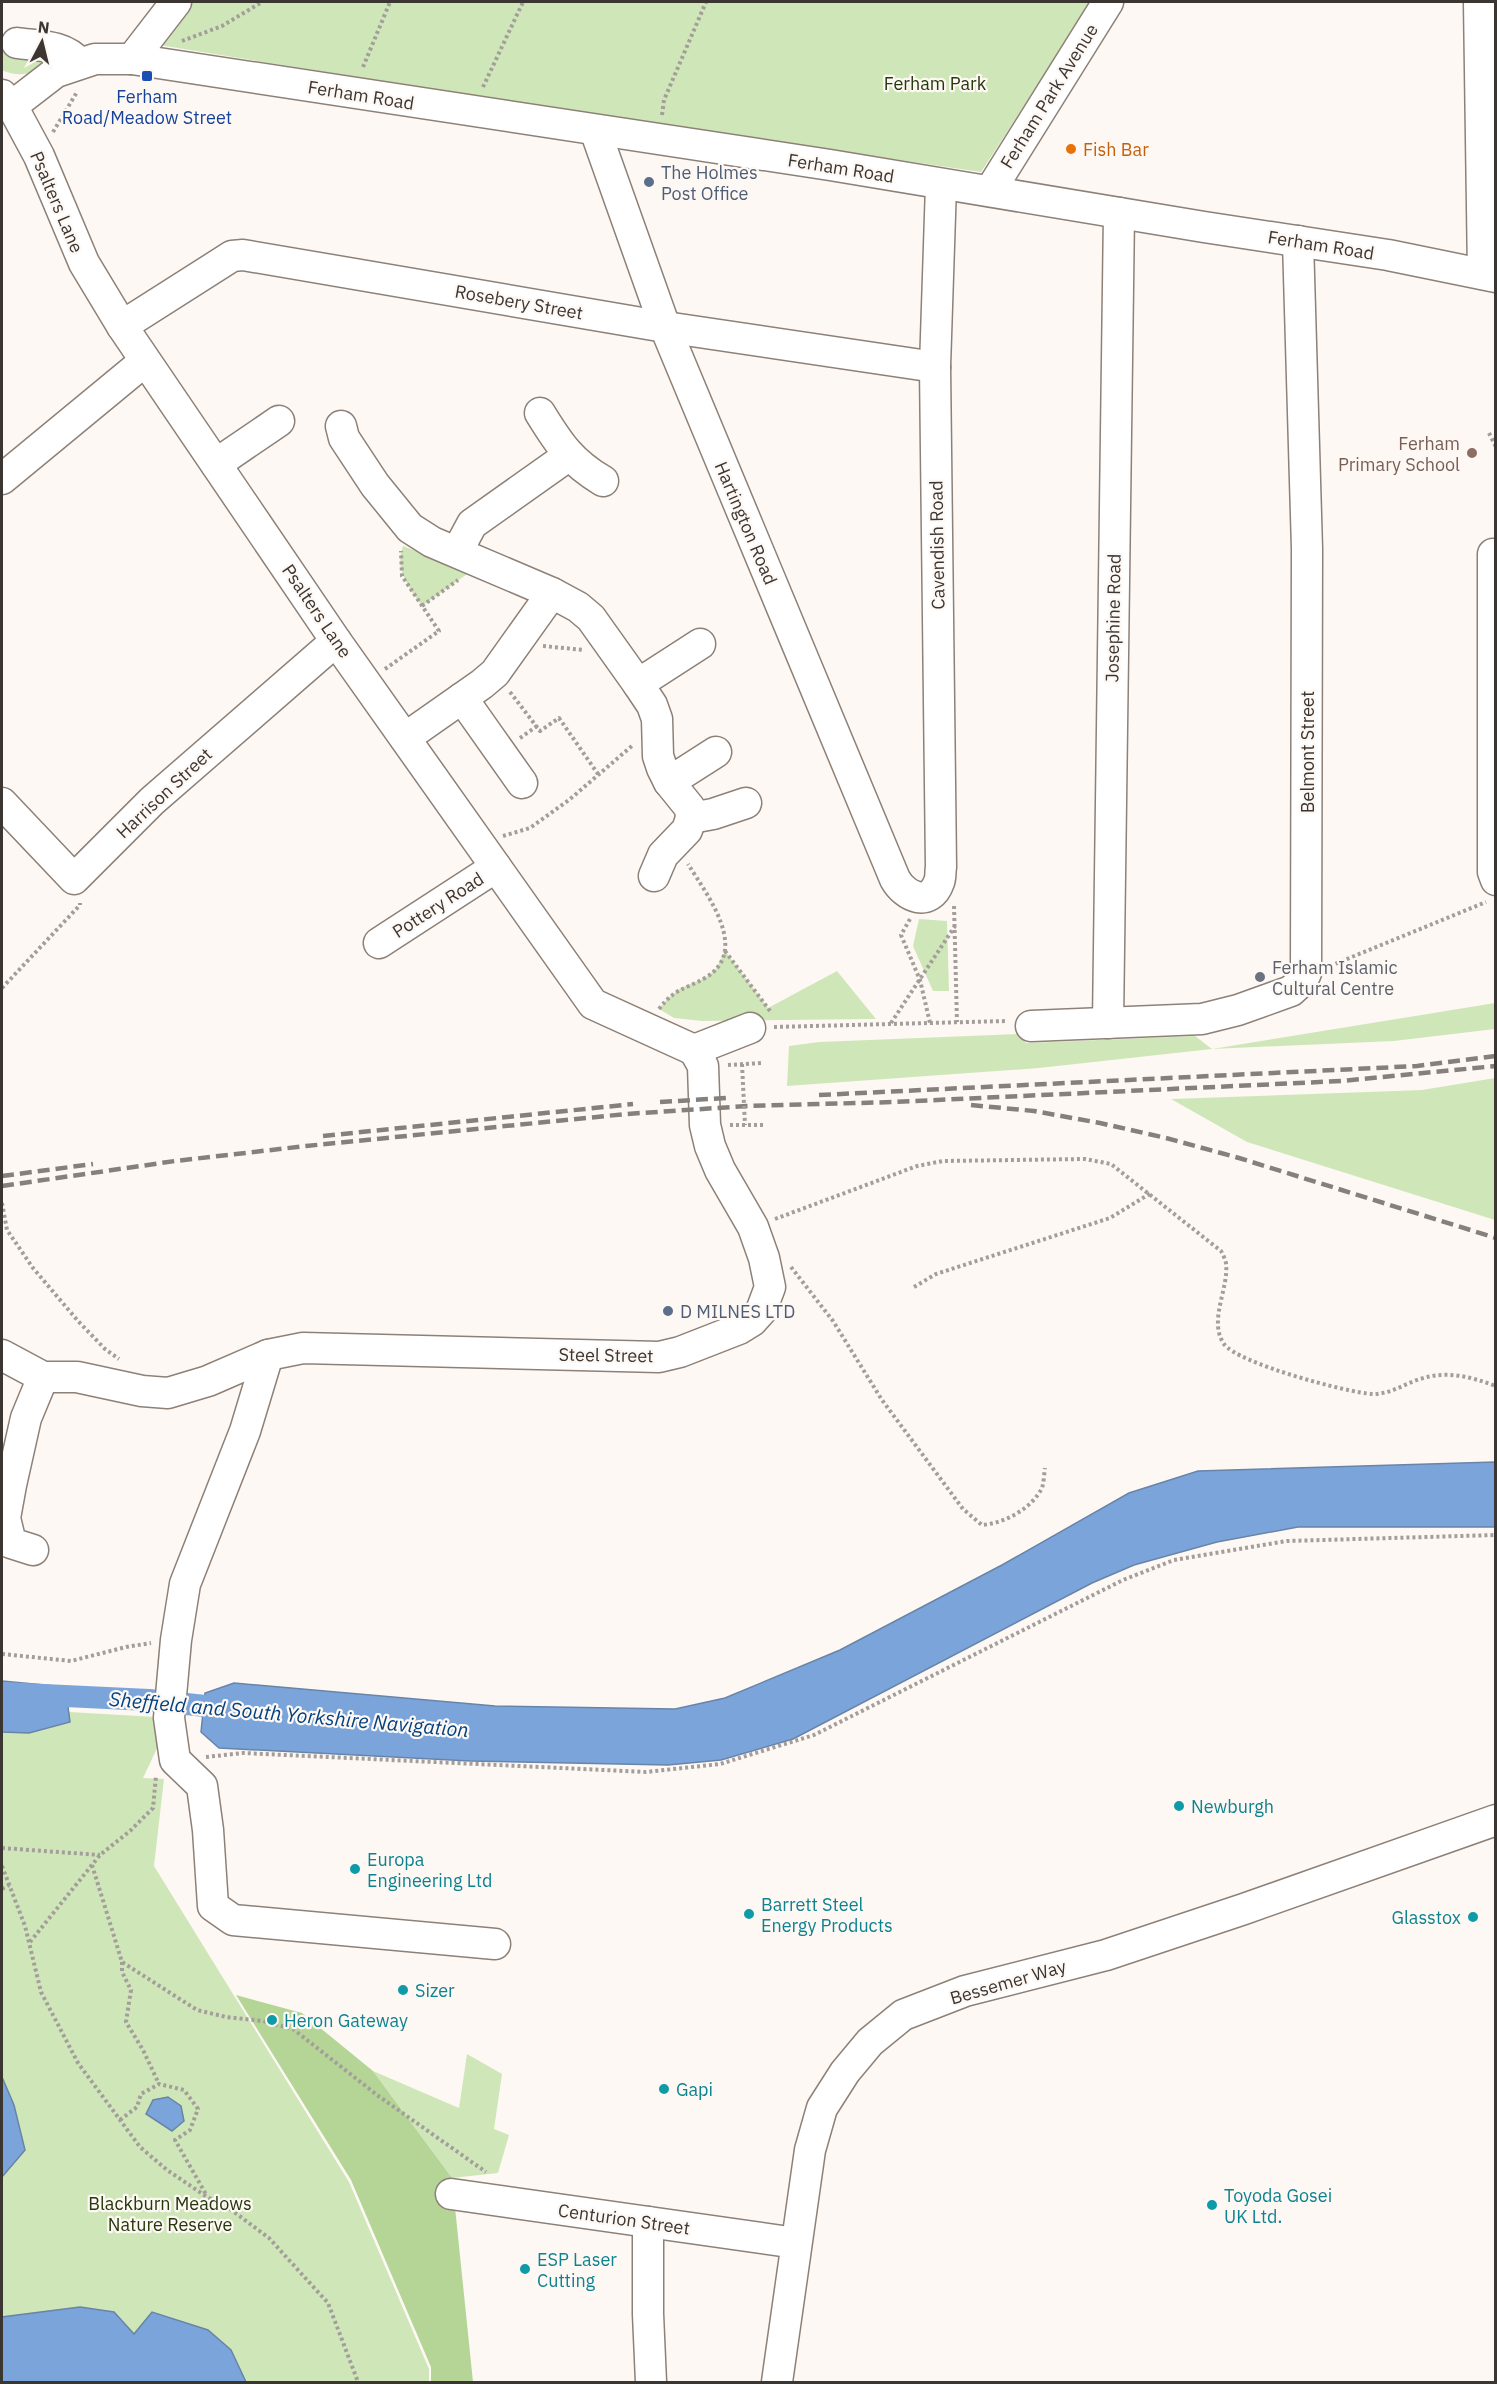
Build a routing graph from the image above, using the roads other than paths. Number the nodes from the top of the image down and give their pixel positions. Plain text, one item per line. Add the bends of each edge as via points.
1 (176, 2) edge
2 (1108, 2) edge
3 (1479, 2) edge
4 (17, 43) dead end
5 (132, 60) junction
6 (90, 61) junction
7 (7, 101) edge
8 (595, 130) junction
9 (941, 184) junction
10 (990, 191) junction
11 (1119, 213) junction
12 (1298, 241) junction
13 (1489, 275) edge
14 (122, 326) junction
15 (665, 327) junction
16 (145, 361) junction
17 (935, 367) junction
18 (540, 413) dead end
19 (279, 421) dead end
20 (341, 426) dead end
21 (568, 456) junction
22 (216, 464) junction
23 (2, 479) edge
24 (603, 482) dead end
25 (1493, 554) dead end
26 (469, 557) junction
27 (552, 593) junction
28 (336, 641) junction
29 (700, 644) dead end
30 (638, 684) junction
31 (462, 698) junction
32 (405, 738) junction
33 (716, 752) dead end
34 (669, 782) junction
35 (522, 783) dead end
36 (2, 802) edge
37 (746, 803) dead end
38 (691, 818) junction
39 (496, 867) junction
40 (654, 876) dead end
41 (1496, 880) edge
42 (931, 890) joint
43 (379, 943) dead end
44 (766, 1020) road end
45 (1108, 1023) junction
46 (1030, 1026) road end
47 (699, 1058) junction
48 (268, 1355) junction
49 (2, 1356) edge
50 (43, 1377) junction
51 (33, 1550) dead end
52 (1496, 1820) edge
53 (495, 1944) dead end
54 (451, 2194) dead end
55 (648, 2222) junction
56 (796, 2243) junction
57 (651, 2382) edge
58 (777, 2382) edge

1 - 5 street
2 - 10 street, Ferham Park Avenue
3 - 13 street
4 - 6 street, Ferham Road via 55,48
5 - 6 street, Ferham Road
5 - 8 street, Ferham Road
6 - 7 street, Ferham Road via 56,72
7 - 14 street, Psalters Lane via 39,156 84,263
8 - 9 street, Ferham Road
8 - 15 street, Hartington Road
9 - 10 street, Ferham Road
9 - 17 street, Cavendish Road
10 - 11 street, Ferham Road
11 - 12 street, Ferham Road
11 - 45 street, Josephine Road
12 - 13 street, Ferham Road
12 - 45 street, Belmont Street via 1307,549 1306,973 1291,992 1202,1019
14 - 15 street, Rosebery Street via 232,256 243,255
14 - 16 street, Psalters Lane
15 - 17 street, Rosebery Street
15 - 42 street, Hartington Road via 895,879 910,896
16 - 22 street, Psalters Lane
16 - 23 street
17 - 42 street, Cavendish Road
18 - 21 street
19 - 22 street
20 - 26 street via 344,438 375,485 410,528
21 - 24 street
21 - 26 street via 472,524
22 - 28 street, Psalters Lane
25 - 41 street
26 - 27 street
27 - 30 street via 591,618
27 - 31 street via 495,673
28 - 32 street, Psalters Lane
28 - 36 street, Harrison Street via 152,801 74,879
29 - 30 street
30 - 34 street via 657,719 658,756
31 - 32 street
31 - 35 street
32 - 39 street, Psalters Lane
33 - 34 street
34 - 38 street via 690,808
37 - 38 street
38 - 40 street via 687,830 663,855
39 - 43 street, Pottery Road
39 - 47 street, Psalters Lane via 593,1004 650,1028
44 - 47 street
45 - 46 street
47 - 48 street, Steel Street via 710,1146 753,1227 770,1287 761,1311 752,1321 659,1357 303,1348
48 - 50 street, Steel Street via 168,1393 77,1377
48 - 53 street via 245,1431 185,1584 172,1688 170,1718 176,1760 202,1786 213,1906 233,1920
49 - 50 street
50 - 51 street via 26,1418 5,1518 11,1543
52 - 56 street, Bessemer Way via 1106,1955 965,1991 903,2015 870,2042 822,2108 810,2150
54 - 55 street, Centurion Street
55 - 56 street, Centurion Street
55 - 57 street
56 - 58 street, Bessemer Way

